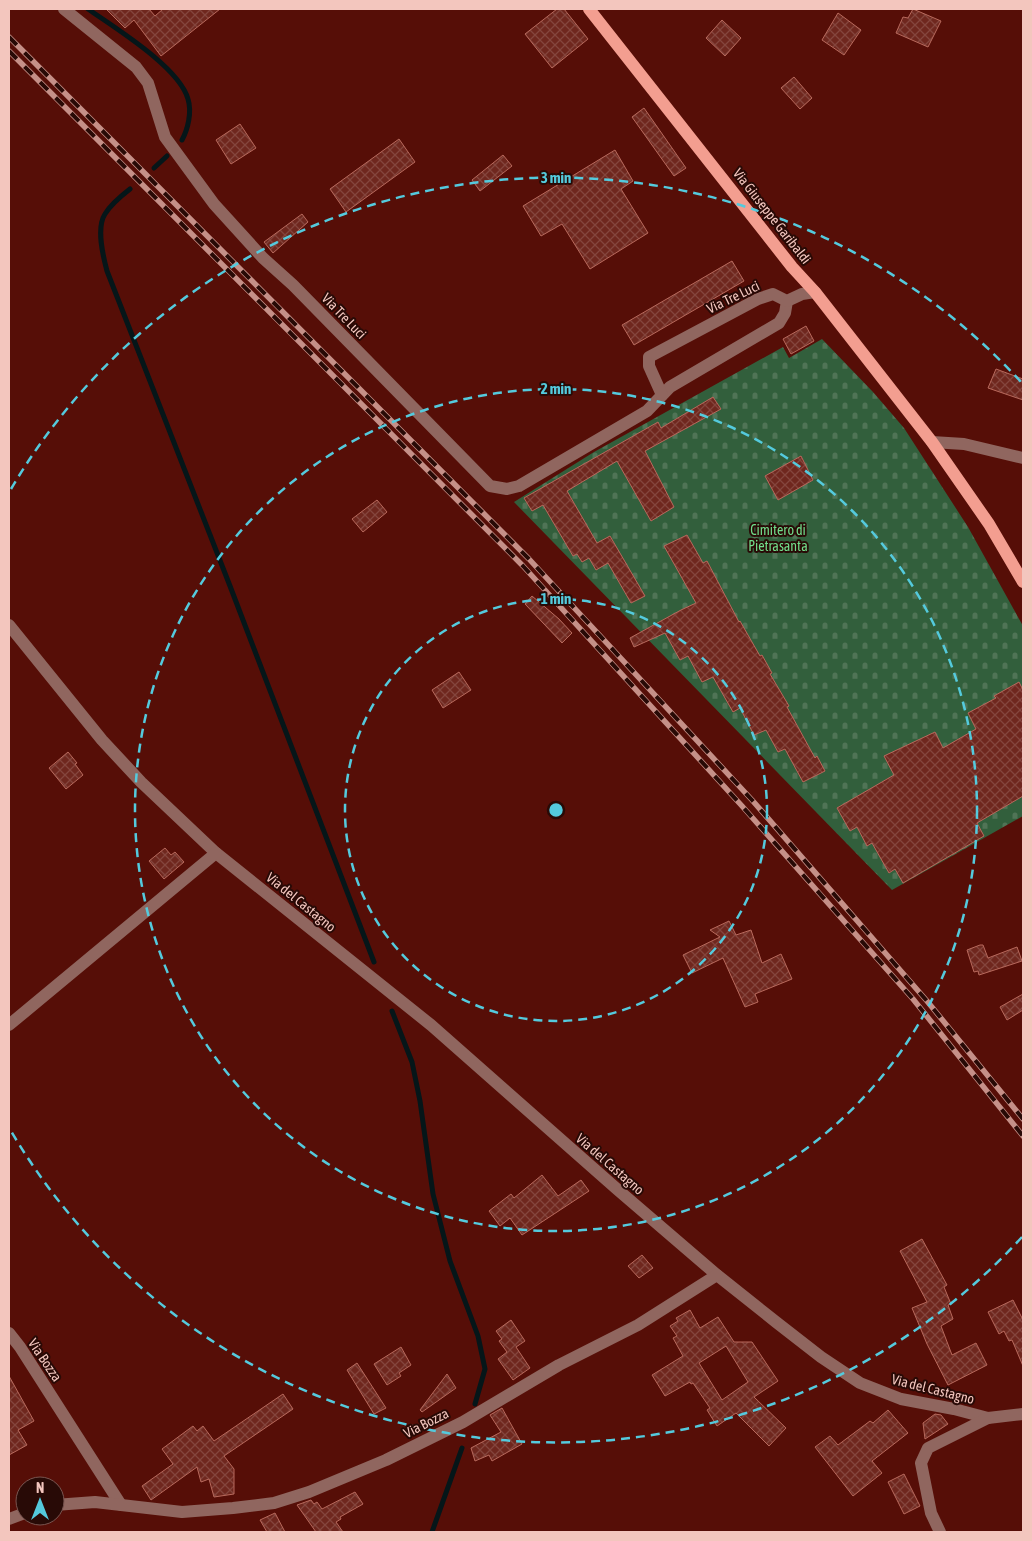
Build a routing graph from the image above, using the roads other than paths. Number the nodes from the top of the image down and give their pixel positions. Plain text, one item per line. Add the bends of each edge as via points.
1 (64, 9) edge
2 (589, 9) edge
3 (815, 292) junction
4 (787, 301) junction
5 (662, 395) junction
6 (932, 442) junction
7 (1023, 458) edge
8 (1023, 582) edge
9 (9, 625) edge
10 (216, 853) junction
11 (9, 1025) edge
12 (717, 1275) junction
13 (9, 1333) edge
14 (1023, 1414) edge
15 (988, 1418) junction
16 (65, 1504) edge
17 (121, 1505) junction
18 (940, 1532) edge

1 - 5 street, Via Tre Luci via 136,67 148,84 165,137 214,204 263,258 490,486 507,489 519,486 647,411
2 - 3 main road, Via Giuseppe Garibaldi
3 - 4 street
3 - 6 main road, Via Giuseppe Garibaldi
4 - 5 street, Via Tre Luci via 779,323 670,387
4 - 5 street, Via Tre Luci via 773,294 758,298 649,357 649,366
6 - 7 street via 964,444
6 - 8 main road, Via Giuseppe Garibaldi via 990,524
9 - 10 street, Via del Castagno via 102,740
10 - 11 street
10 - 12 street, Via del Castagno via 431,1025
12 - 15 street, Via del Castagno via 821,1357 860,1383 901,1399
12 - 17 street, Via Bozza via 638,1325 559,1365 463,1422 386,1460 309,1492 274,1503 182,1512
13 - 17 street, Via Bozza
14 - 15 street, Via del Castagno
15 - 18 street via 928,1448 921,1463 930,1513
16 - 17 street, Via Bozza via 95,1502

